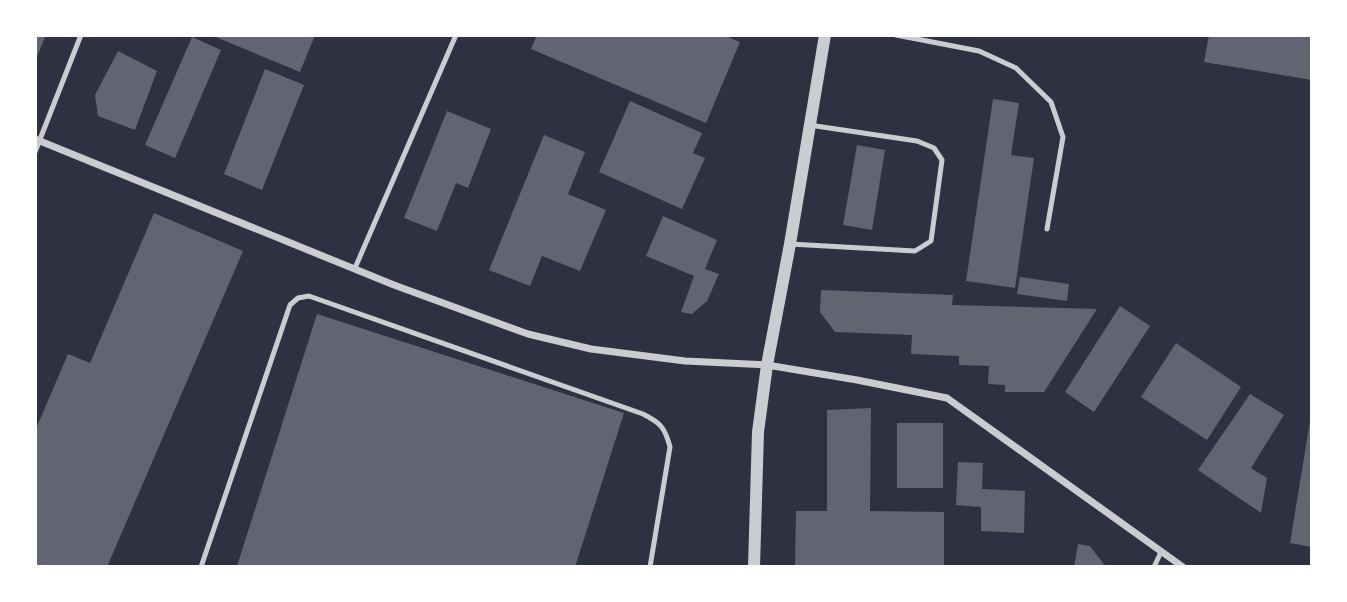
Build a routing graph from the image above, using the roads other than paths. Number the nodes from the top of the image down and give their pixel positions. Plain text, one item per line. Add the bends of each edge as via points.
1 (81, 35) edge
2 (456, 35) edge
3 (825, 35) edge
4 (896, 35) edge
5 (809, 125) junction
6 (37, 140) edge
7 (35, 152) edge
8 (1047, 229) dead end
9 (790, 244) junction
10 (355, 268) junction
11 (767, 365) junction
12 (1161, 552) junction
13 (201, 567) edge
14 (650, 567) edge
15 (754, 567) edge
16 (1154, 567) edge
17 (1183, 567) edge

1 - 6 lane
2 - 10 lane
3 - 5 street
4 - 8 lane via 979,51 1016,68 1051,102 1063,137
5 - 9 street
5 - 9 lane via 917,141 934,148 942,160 931,242 915,251
6 - 7 lane
6 - 10 street
9 - 11 street
10 - 11 street via 528,334 592,349
11 - 12 street via 947,398
11 - 15 street via 758,432
12 - 16 lane
12 - 17 street
13 - 14 lane via 290,305 309,296 656,420 670,447

